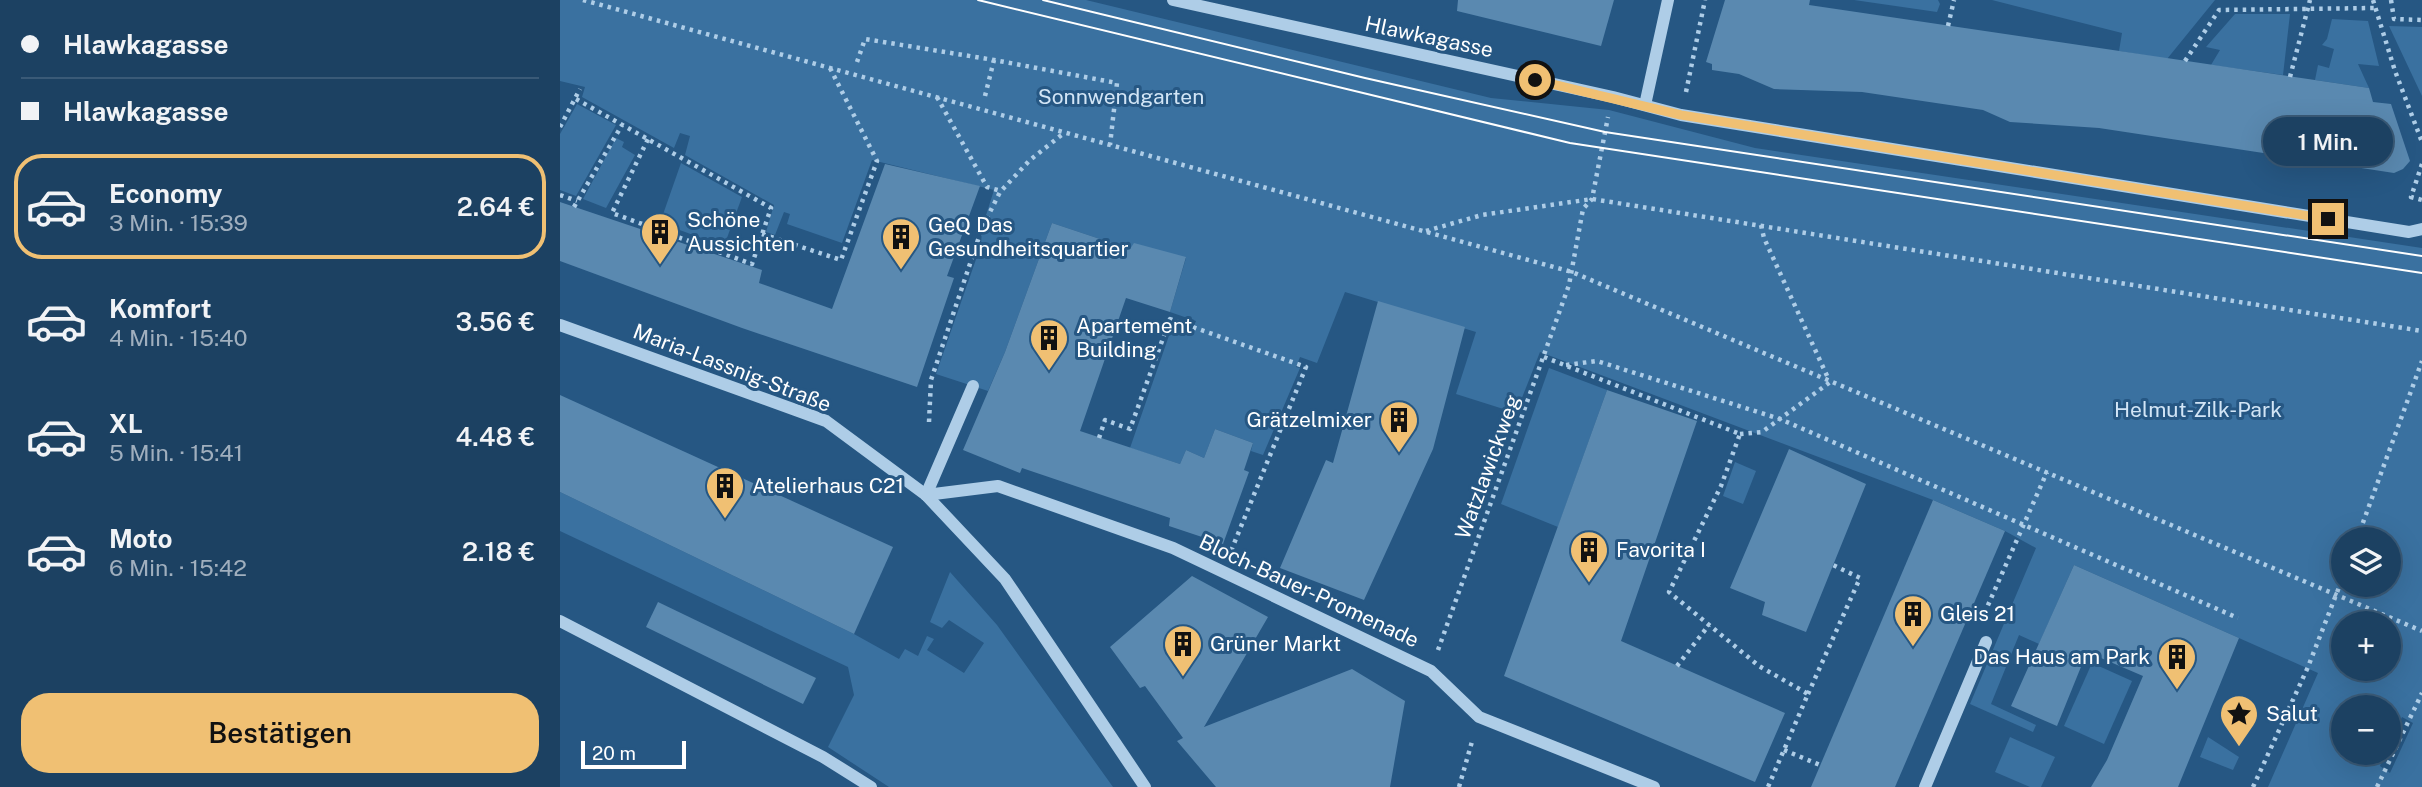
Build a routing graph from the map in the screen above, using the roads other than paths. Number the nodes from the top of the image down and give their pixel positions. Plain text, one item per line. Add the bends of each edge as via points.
1 (1173, 0) edge
2 (1668, 0) edge
3 (1644, 105) junction
4 (2422, 229) edge
5 (560, 325) edge
6 (973, 386) dead end
7 (926, 495) junction
8 (560, 621) edge
9 (1986, 642) road end
10 (871, 787) edge
11 (1145, 787) edge
12 (1654, 787) edge
13 (1926, 787) edge

1 - 3 street, Hlawkagasse
2 - 3 street
3 - 4 street, Hlawkagasse via 1681,115 2409,232
5 - 7 street, Maria-Lassnig-Straße via 826,421
6 - 7 street
7 - 11 street, Maria-Lassnig-Straße via 1005,579
7 - 12 street, Bloch-Bauer-Promenade via 998,486 1173,548 1431,671 1479,717
8 - 10 street
9 - 13 street

